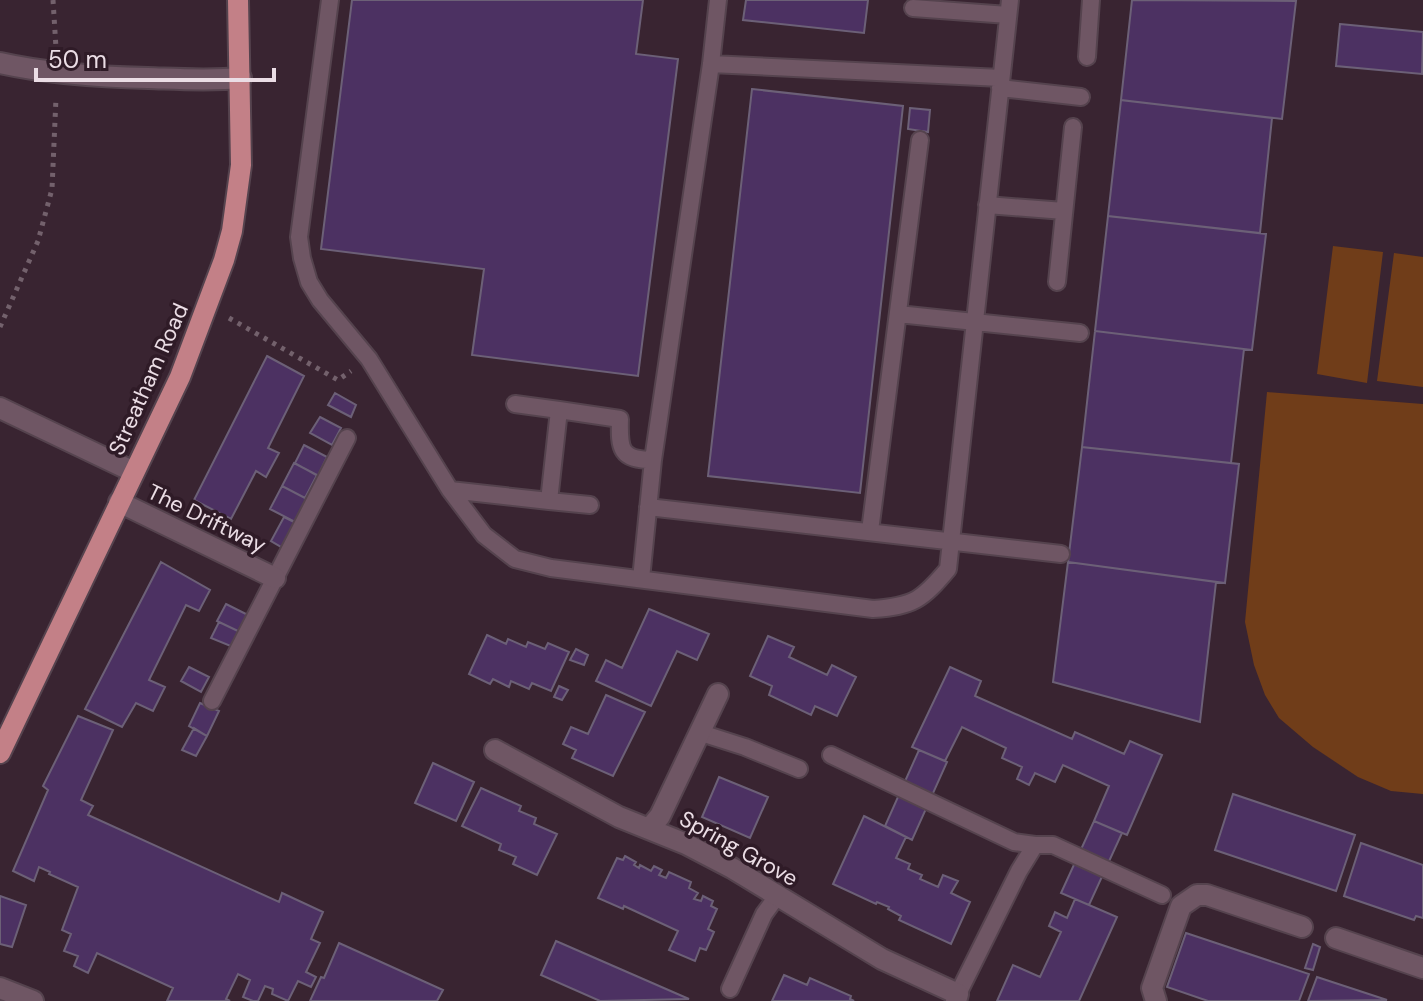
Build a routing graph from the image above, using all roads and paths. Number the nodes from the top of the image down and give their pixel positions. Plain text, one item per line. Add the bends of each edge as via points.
1 (53, 0) edge
2 (238, 0) edge
3 (330, 0) edge
4 (718, 0) edge
5 (1091, 0) edge
6 (913, 8) dead end
7 (1009, 8) edge
8 (1087, 57) dead end
9 (0, 63) edge
10 (711, 64) junction
11 (58, 73) junction
12 (241, 78) junction
13 (1000, 83) junction
14 (1081, 97) dead end
15 (1073, 127) dead end
16 (920, 140) dead end
17 (987, 205) junction
18 (1064, 211) junction
19 (1057, 282) dead end
20 (207, 306) junction
21 (898, 314) junction
22 (974, 322) junction
23 (0, 327) edge
24 (1080, 333) dead end
25 (369, 359) junction
26 (515, 404) dead end
27 (0, 408) edge
28 (559, 410) junction
29 (347, 438) dead end
30 (653, 460) junction
31 (134, 472) junction
32 (450, 490) junction
33 (549, 501) junction
34 (119, 502) junction
35 (590, 505) dead end
36 (648, 507) junction
37 (870, 531) junction
38 (951, 541) junction
39 (1061, 554) dead end
40 (275, 578) junction
41 (641, 579) junction
42 (718, 694) dead end
43 (212, 701) dead end
44 (701, 733) junction
45 (495, 750) dead end
46 (0, 753) edge
47 (831, 755) dead end
48 (799, 769) dead end
49 (650, 828) junction
50 (1035, 845) junction
51 (778, 895) junction
52 (1162, 895) dead end
53 (1302, 927) dead end
54 (1336, 938) dead end
55 (1423, 968) edge
56 (0, 988) edge
57 (730, 989) dead end
58 (957, 998) edge
59 (33, 1001) edge
60 (1156, 1001) edge

1 - 11 path
2 - 12 main road, Streatham Road
3 - 25 lane via 299,237 309,282
4 - 10 lane
5 - 8 lane
6 - 7 lane
7 - 13 lane
9 - 11 street
10 - 13 lane
10 - 30 lane
11 - 12 street
11 - 23 path via 52,189 38,241
12 - 20 main road, Streatham Road via 241,165 232,231
13 - 14 lane
13 - 17 lane
15 - 18 lane
16 - 21 lane
17 - 18 lane
17 - 22 lane
18 - 19 lane
20 - 25 path via 338,380
20 - 31 main road, Streatham Road
21 - 22 lane
21 - 37 lane
22 - 24 lane
22 - 38 lane
25 - 32 lane
26 - 28 lane
27 - 31 street
28 - 30 lane via 620,419 626,455
28 - 33 lane
29 - 40 lane
30 - 36 lane
31 - 34 main road, Streatham Road
32 - 33 lane
32 - 41 lane via 484,535 515,559
33 - 35 lane
34 - 40 street, The Driftway
34 - 46 main road, Streatham Road
36 - 37 lane
36 - 41 lane
37 - 38 lane
38 - 39 lane
38 - 41 lane via 948,569 927,594 904,607 873,609
40 - 43 lane
42 - 44 street
44 - 48 lane
44 - 49 street
45 - 49 street, Spring Grove via 607,811
47 - 50 lane via 1014,842
49 - 51 street, Spring Grove
50 - 52 lane via 1053,845
50 - 58 lane
51 - 57 lane
51 - 58 street, Spring Grove
53 - 60 street via 1197,895 1181,906 1152,988
54 - 55 street
56 - 59 street

